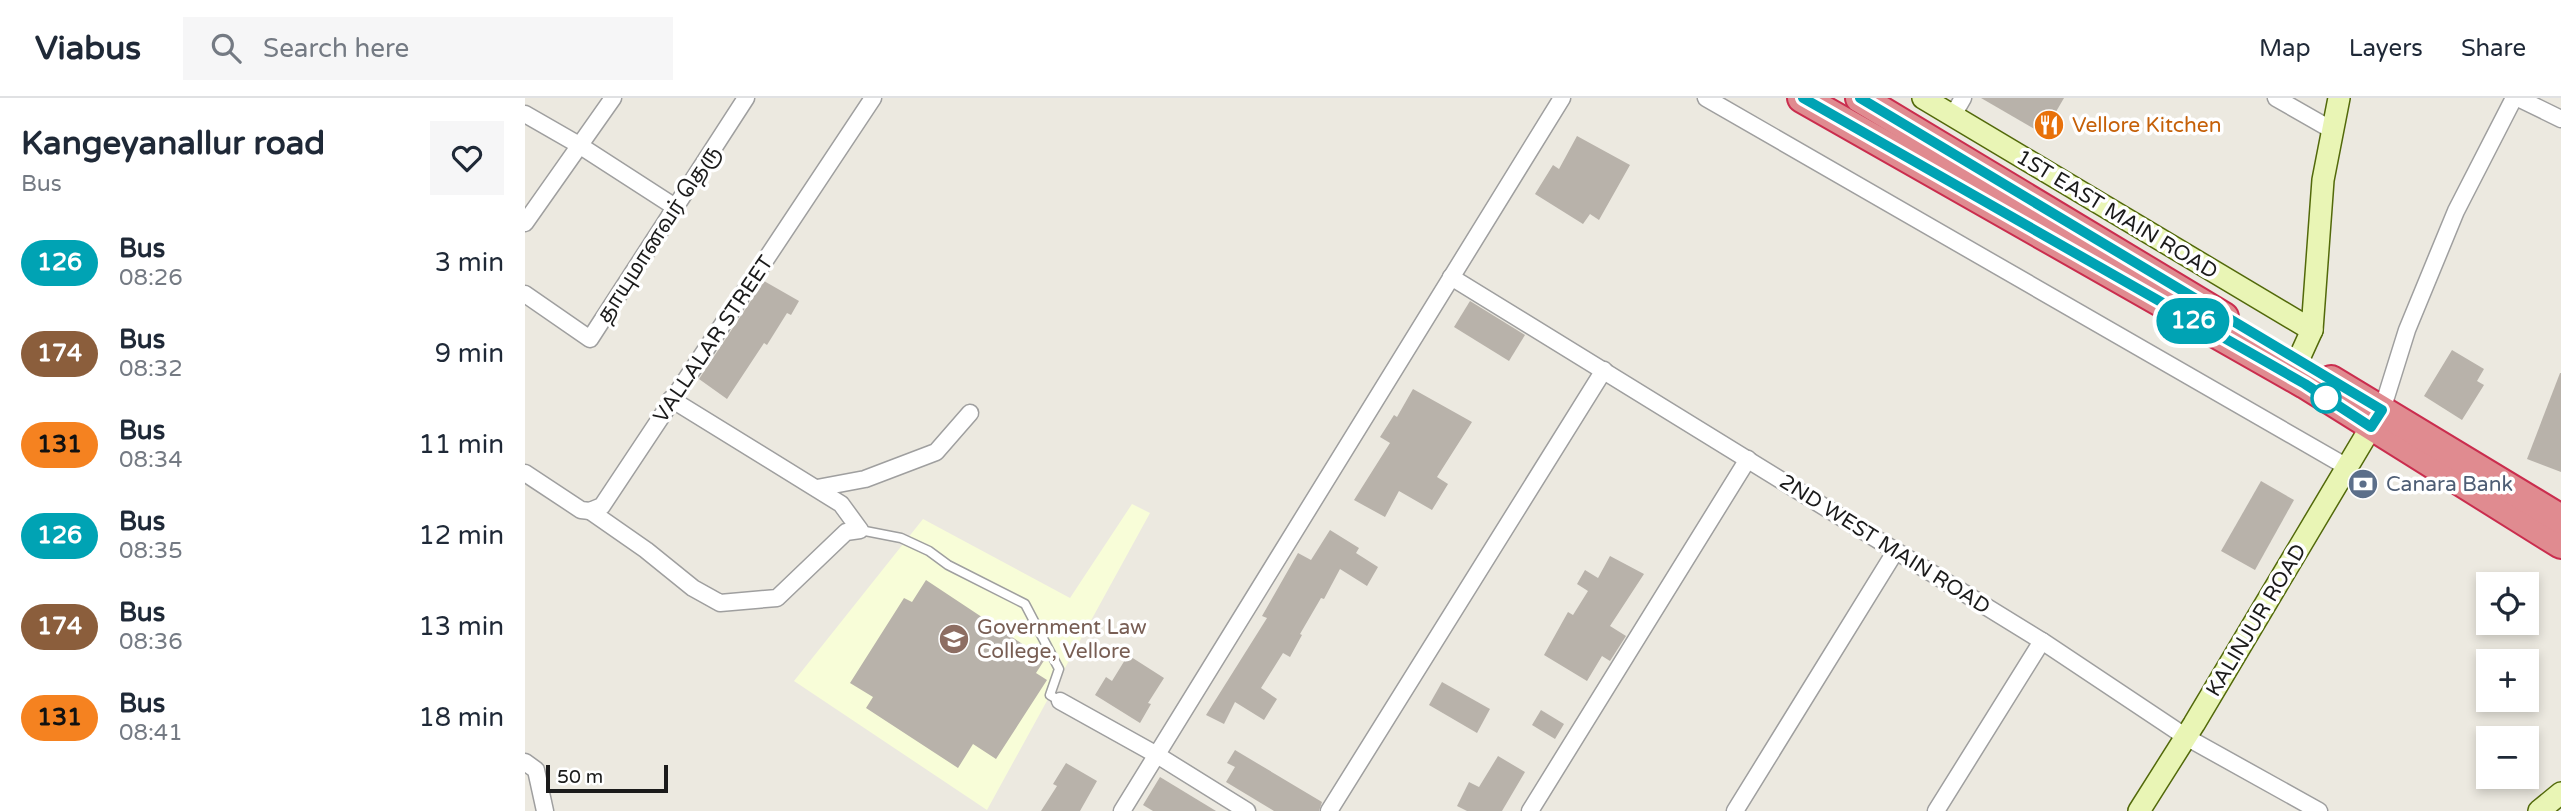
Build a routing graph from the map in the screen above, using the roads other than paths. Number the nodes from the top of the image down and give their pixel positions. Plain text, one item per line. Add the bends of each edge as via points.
1 (613, 98) edge
2 (746, 98) edge
3 (873, 98) edge
4 (1562, 98) edge
5 (1706, 98) edge
6 (1803, 98) edge
7 (1860, 98) edge
8 (1923, 98) edge
9 (1963, 98) edge
10 (2276, 98) edge
11 (2339, 98) edge
12 (2516, 98) edge
13 (525, 114) edge
14 (1952, 117) junction
15 (2561, 118) edge
16 (2332, 130) junction
17 (579, 145) junction
18 (675, 207) junction
19 (525, 223) edge
20 (1451, 277) junction
21 (525, 294) edge
22 (2312, 330) junction
23 (2295, 369) junction
24 (1604, 370) junction
25 (671, 399) junction
26 (969, 413) dead end
27 (2377, 419) junction
28 (1748, 458) junction
29 (2347, 467) junction
30 (525, 473) edge
31 (817, 488) junction
32 (590, 511) junction
33 (2561, 519) edge
34 (860, 530) junction
35 (2561, 544) edge
36 (1895, 552) junction
37 (2042, 641) junction
38 (1061, 701) joint
39 (2186, 737) junction
40 (1157, 755) junction
41 (525, 762) edge
42 (2561, 793) edge
43 (545, 811) edge
44 (1122, 811) edge
45 (1247, 811) edge
46 (1329, 811) edge
47 (1530, 811) edge
48 (1735, 811) edge
49 (1936, 811) edge
50 (2139, 811) edge
51 (2319, 811) edge
52 (2539, 811) edge

1 - 17 street
2 - 18 street, தாயுமானவர் தெரு
3 - 25 street, VALLALAR STREET
4 - 20 street
5 - 29 street
6 - 23 highway
7 - 23 highway
8 - 14 street, 1ST EAST MAIN ROAD
9 - 14 street
10 - 16 street
11 - 16 street
12 - 15 street
12 - 27 street via 2451,223
13 - 17 street
14 - 22 street, 1ST EAST MAIN ROAD
16 - 22 street via 2323,180
17 - 18 street
17 - 19 street
18 - 21 street, தாயுமானவர் தெரு via 590,339
20 - 24 street, 2ND WEST MAIN ROAD
20 - 40 street
22 - 23 street
23 - 27 highway
24 - 28 street, 2ND WEST MAIN ROAD
24 - 46 street
25 - 31 street
25 - 32 street, VALLALAR STREET via 602,506
26 - 31 street via 936,452 865,479
27 - 29 street, KALINJUR ROAD
27 - 33 highway
27 - 35 highway
28 - 36 street, 2ND WEST MAIN ROAD
28 - 47 street
29 - 39 street, KALINJUR ROAD
30 - 32 street via 581,510
31 - 34 street via 841,504
32 - 34 street via 720,603 777,598 846,533
34 - 38 lane via 910,542 1025,604 1059,669 1050,695
36 - 37 street, 2ND WEST MAIN ROAD
36 - 48 street
37 - 39 street, 2ND WEST MAIN ROAD
37 - 49 street
38 - 40 street
39 - 50 street, KALINJUR ROAD
39 - 51 street, 2ND WEST MAIN ROAD
40 - 44 street
40 - 45 street
41 - 43 street via 535,770
42 - 52 street

